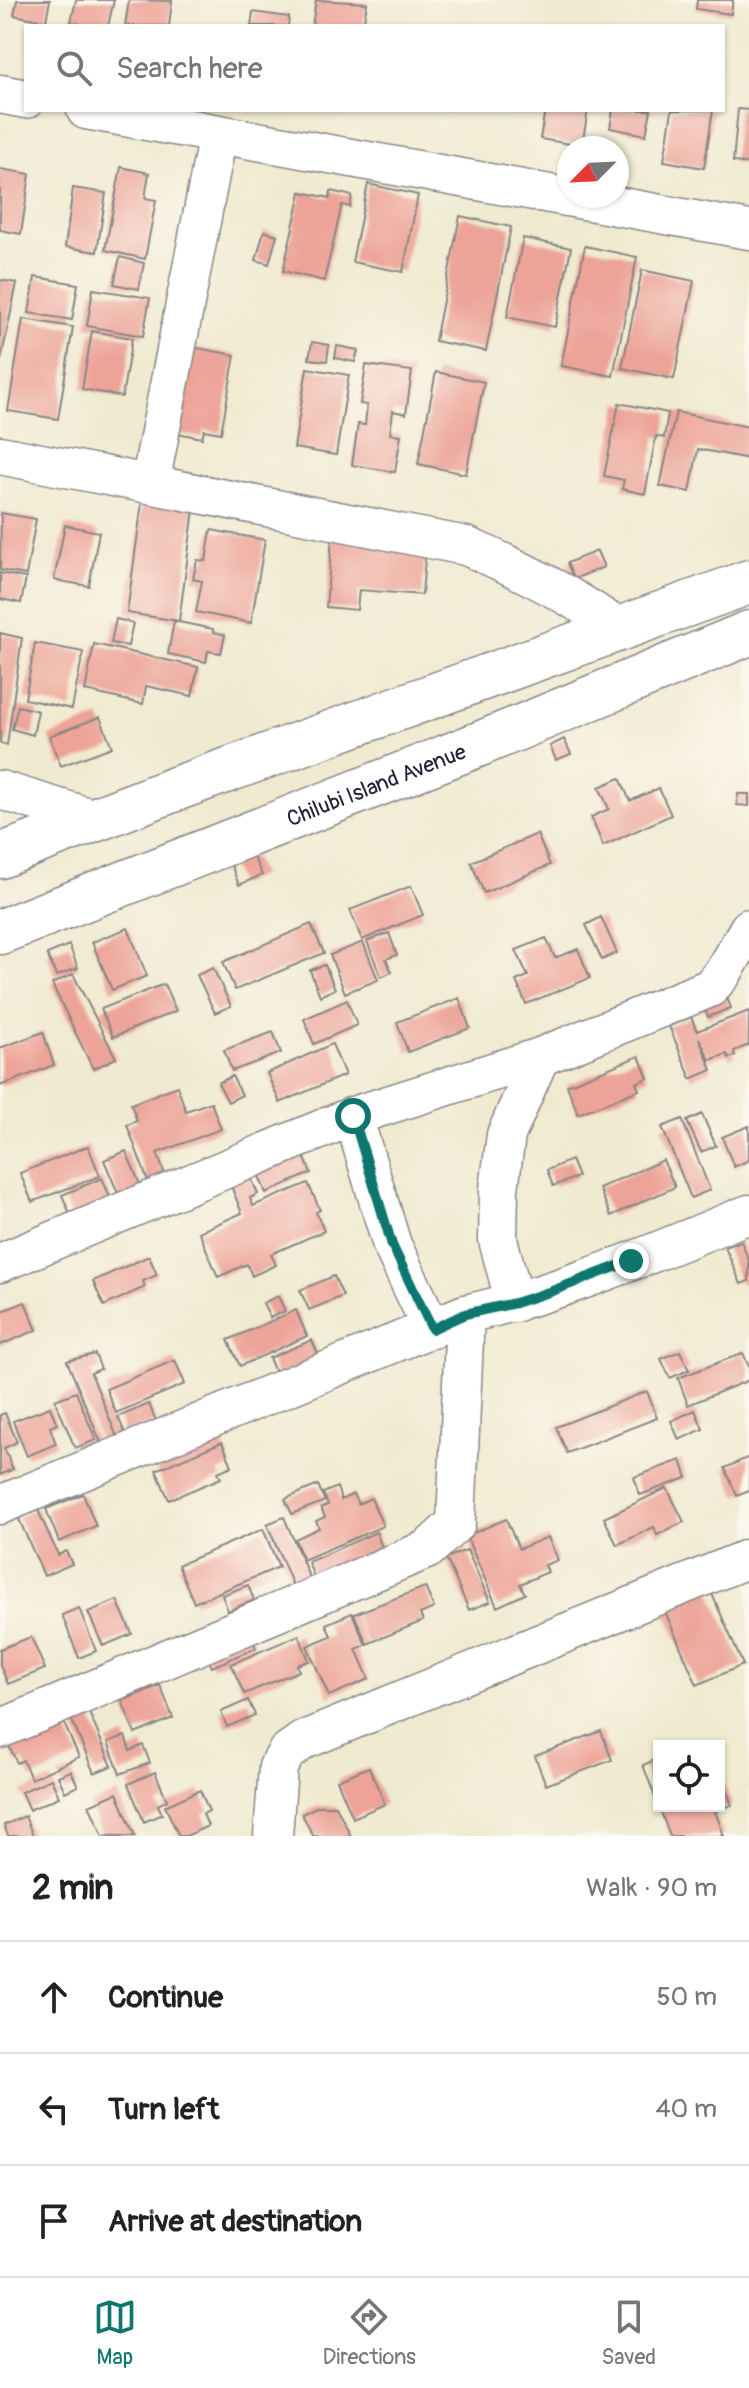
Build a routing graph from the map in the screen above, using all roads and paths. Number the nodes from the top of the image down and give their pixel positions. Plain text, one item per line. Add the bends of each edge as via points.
1 (0, 94) edge
2 (24, 99) edge
3 (97, 112) edge
4 (218, 134) junction
5 (749, 230) edge
6 (0, 455) edge
7 (150, 484) junction
8 (749, 582) edge
9 (618, 628) junction
10 (749, 633) edge
11 (0, 790) edge
12 (95, 819) junction
13 (0, 856) edge
14 (749, 928) edge
15 (0, 932) edge
16 (540, 1057) junction
17 (353, 1116) junction
18 (749, 1214) edge
19 (0, 1263) edge
20 (515, 1303) junction
21 (448, 1321) junction
22 (0, 1505) edge
23 (749, 1558) edge
24 (0, 1729) edge
25 (273, 1836) edge

1 - 2 street
3 - 4 street
4 - 5 street
4 - 7 street
6 - 7 street
7 - 9 street via 466,546 556,588
8 - 9 street
9 - 12 street
10 - 15 street, Chilubi Island Avenue
11 - 12 street
12 - 13 street
14 - 16 street via 710,988
16 - 17 street
16 - 20 street via 506,1135 499,1189 498,1240
17 - 19 street
17 - 21 street via 392,1245
18 - 20 street
20 - 21 street
21 - 22 street
21 - 24 street via 456,1523 428,1549
23 - 25 street via 304,1740 278,1767

